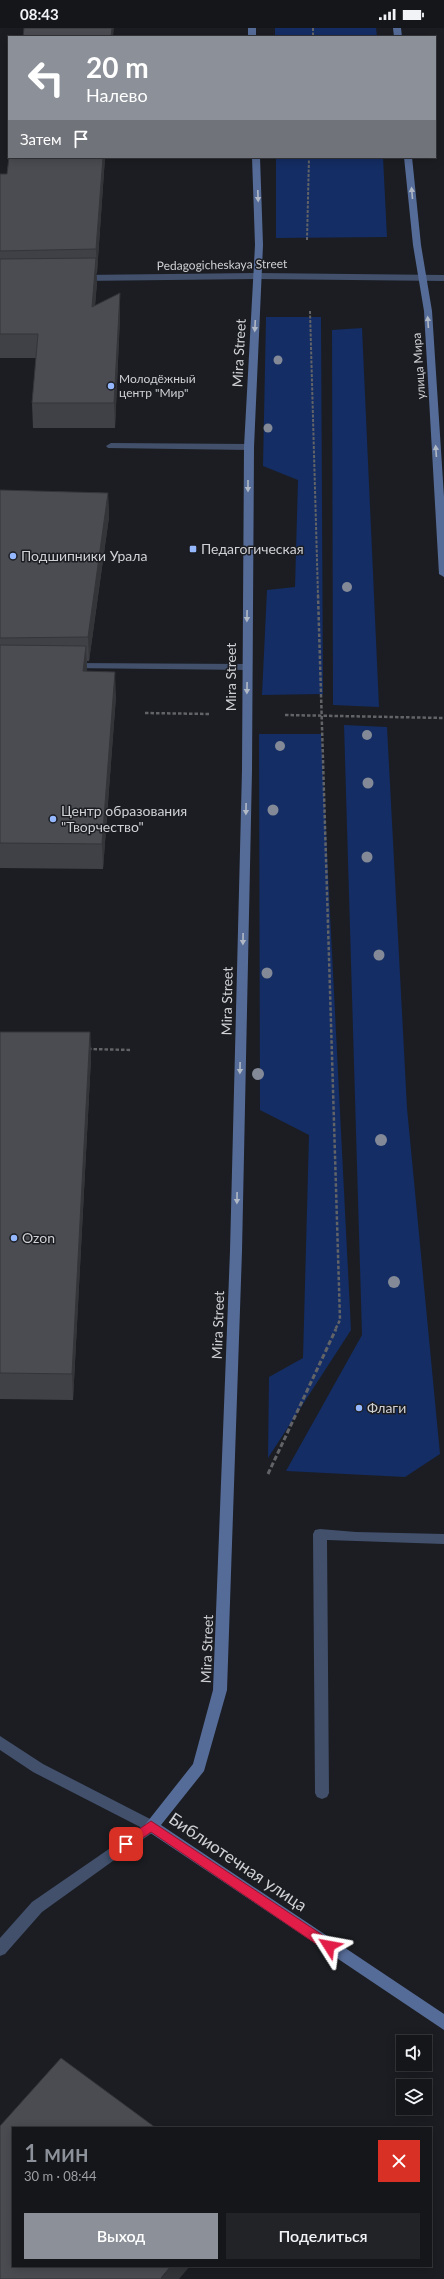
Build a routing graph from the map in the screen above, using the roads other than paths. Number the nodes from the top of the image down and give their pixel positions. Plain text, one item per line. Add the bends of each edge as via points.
1 (256, 158) edge
2 (408, 158) edge
3 (258, 276) junction
4 (423, 277) junction
5 (70, 278) edge
6 (444, 278) edge
7 (111, 446) dead end
8 (249, 447) junction
9 (444, 574) edge
10 (61, 666) edge
11 (247, 667) junction
12 (444, 1539) edge
13 (0, 1742) edge
14 (322, 1793) dead end
15 (151, 1826) junction
16 (0, 1949) edge
17 (444, 2023) edge

1 -> 3 street, Mira Street
4 -> 2 street, улица Мира
3 - 4 street, Pedagogicheskaya Street
3 - 5 street, Pedagogicheskaya Street
3 -> 8 street, Mira Street
4 - 6 street, Pedagogicheskaya Street
9 -> 4 street, улица Мира via 428,311
7 - 8 street
8 -> 11 street, Mira Street
10 - 11 street
11 -> 15 street, Mira Street via 247,777 236,1251 220,1690 199,1767
12 - 14 street via 356,1538 320,1534
13 - 15 street via 38,1768
15 - 16 street via 37,1906
15 - 17 street, Библиотечная улица

